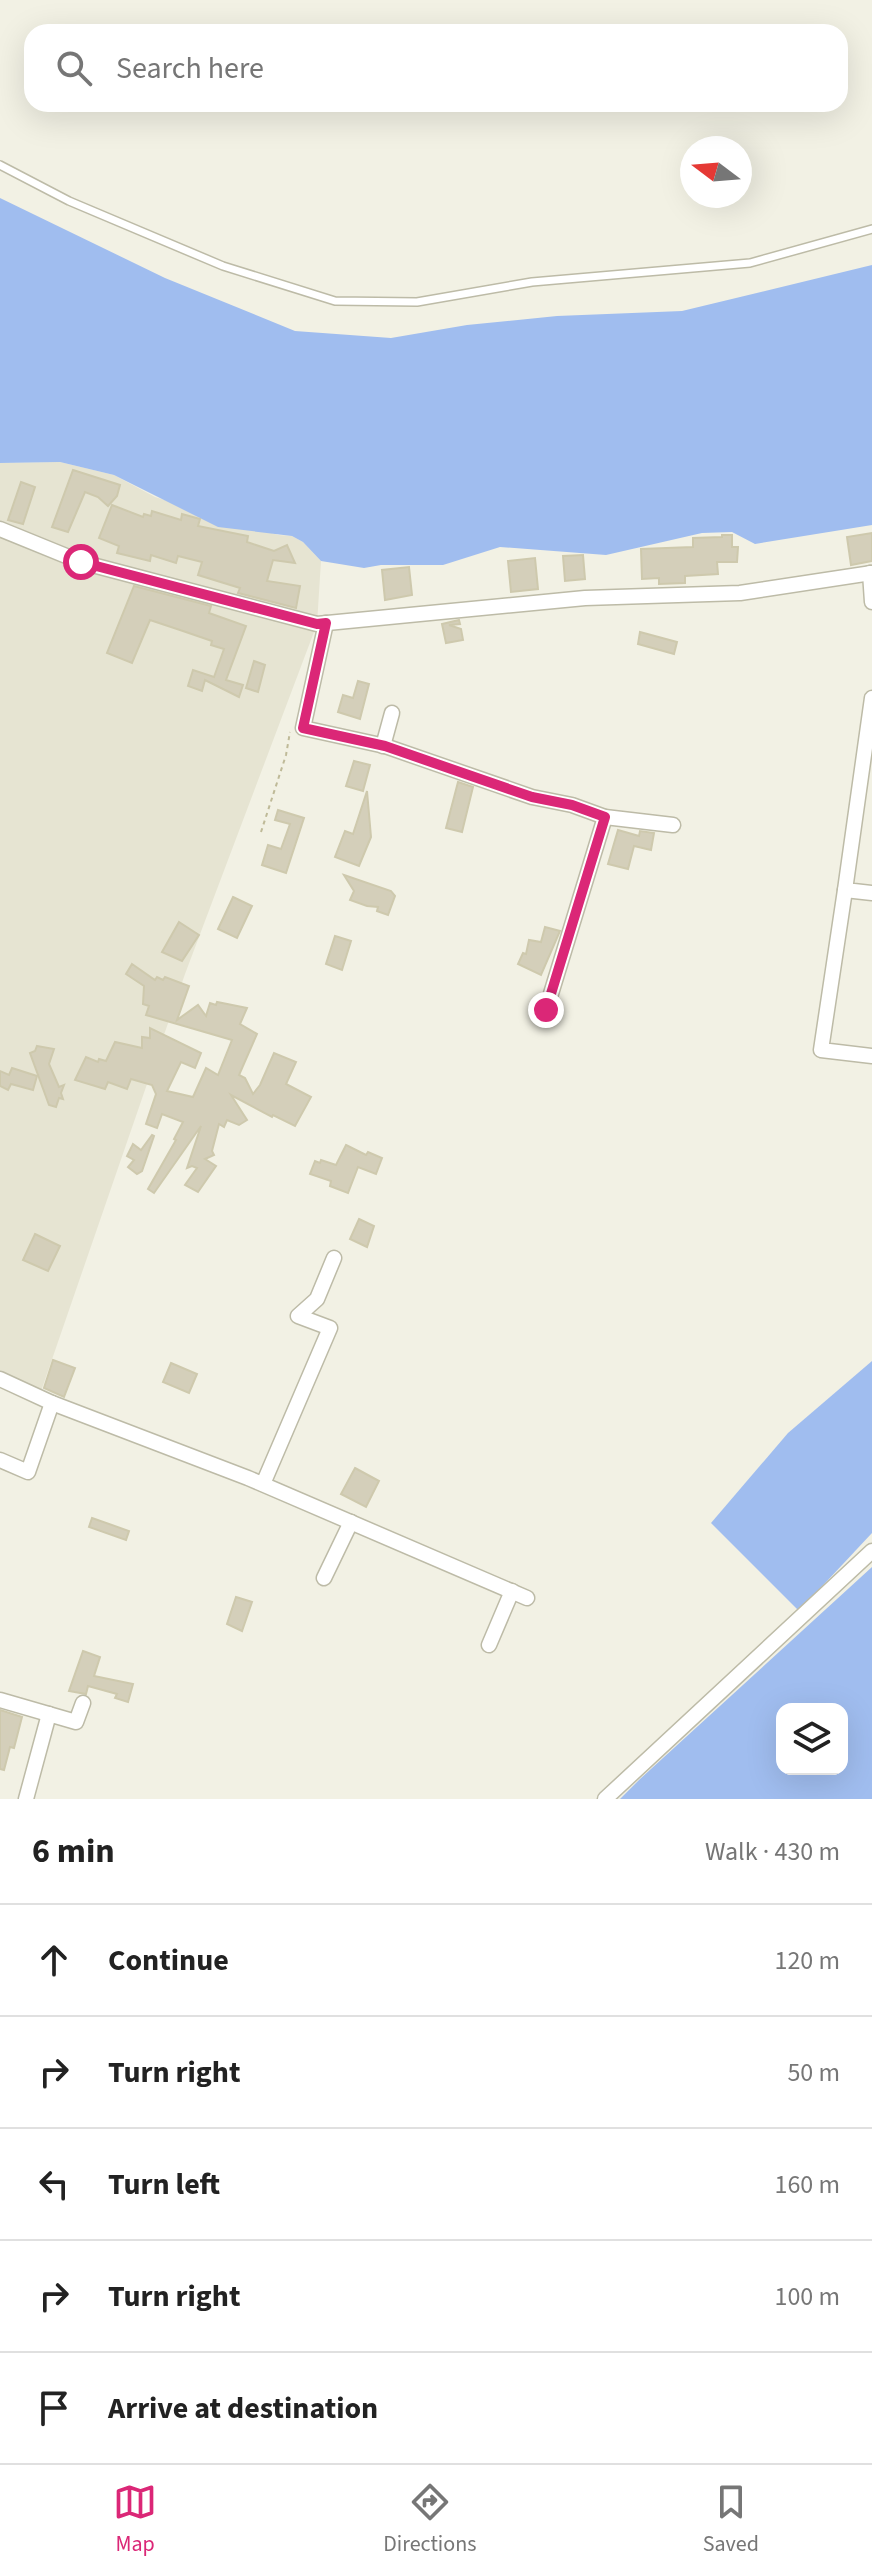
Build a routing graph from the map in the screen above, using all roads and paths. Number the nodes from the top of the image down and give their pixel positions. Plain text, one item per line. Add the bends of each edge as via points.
1 (0, 165) edge
2 (872, 229) edge
3 (0, 529) edge
4 (871, 573) edge
5 (872, 602) edge
6 (326, 623) junction
7 (872, 698) edge
8 (392, 713) dead end
9 (303, 728) junction
10 (383, 746) junction
11 (869, 753) edge
12 (605, 817) junction
13 (673, 825) dead end
14 (261, 832) dead end
15 (845, 890) junction
16 (872, 893) edge
17 (546, 1010) dead end
18 (872, 1056) edge
19 (334, 1258) dead end
20 (0, 1379) edge
21 (52, 1403) junction
22 (0, 1460) edge
23 (263, 1484) junction
24 (351, 1522) junction
25 (872, 1551) edge
26 (324, 1578) dead end
27 (512, 1591) junction
28 (527, 1598) dead end
29 (489, 1645) dead end
30 (0, 1700) edge
31 (83, 1703) dead end
32 (49, 1714) junction
33 (26, 1799) edge
34 (605, 1799) edge

1 - 2 lane via 69,201 223,266 335,301 417,302 532,282 750,263
3 - 6 street via 81,562
4 - 5 street
4 - 6 street via 740,593 585,598
6 - 9 street
7 - 11 street
8 - 10 street
9 - 10 street
9 - 14 path via 291,723
10 - 12 street
11 - 15 street
12 - 13 street
12 - 17 street
15 - 16 street
15 - 18 street via 821,1050
19 - 23 street via 317,1299 298,1316 330,1328
20 - 21 street
21 - 22 street via 28,1472
21 - 23 street
23 - 24 street
24 - 26 street
24 - 27 street
25 - 34 street
27 - 28 street
27 - 29 street
30 - 32 street
31 - 32 street via 76,1722
32 - 33 street

